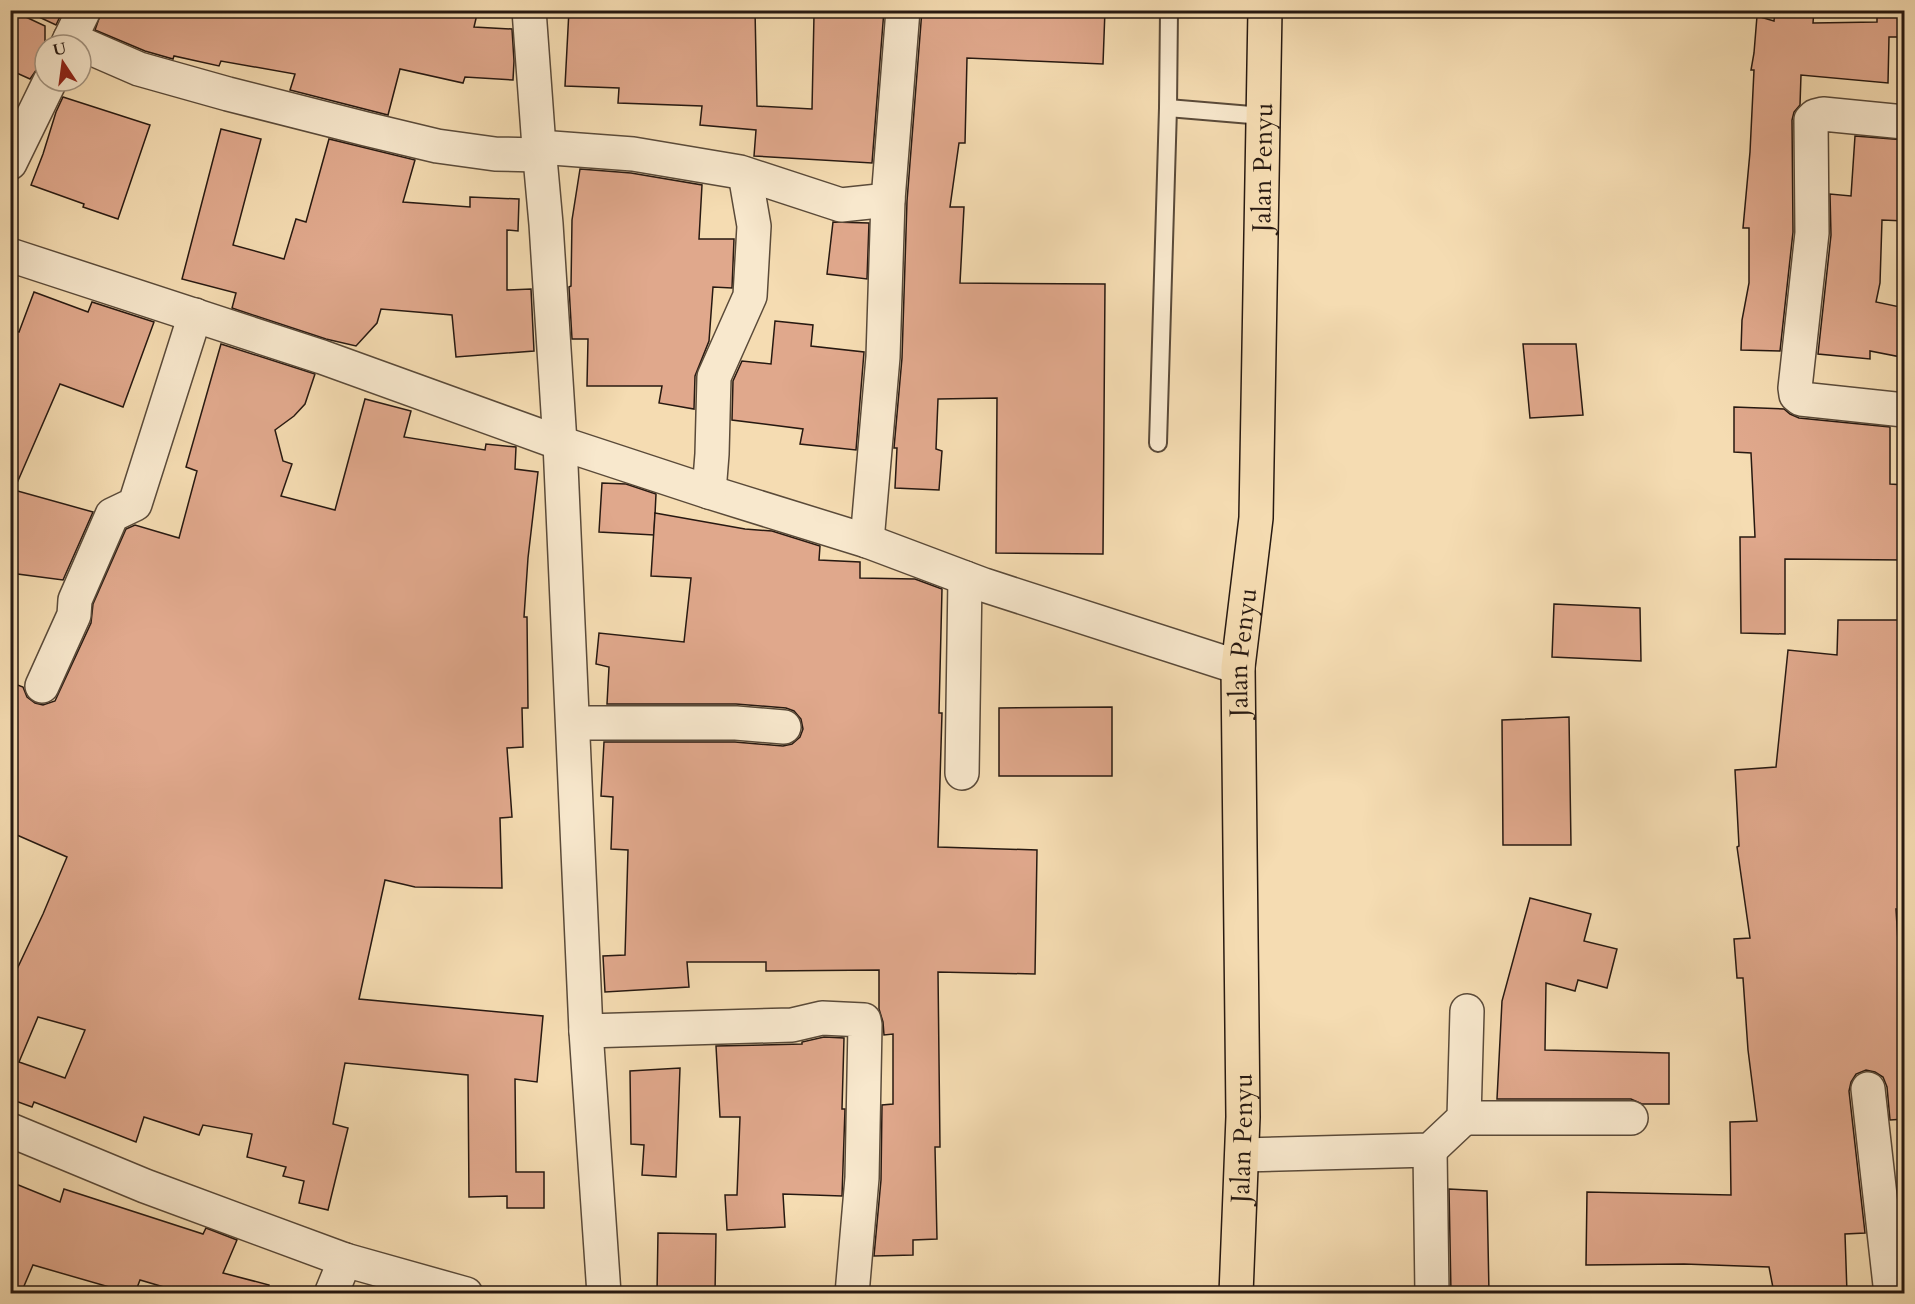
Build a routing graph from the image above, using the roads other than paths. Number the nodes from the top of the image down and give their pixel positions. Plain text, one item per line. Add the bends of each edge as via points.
1 (529, 10) edge
2 (903, 10) edge
3 (1169, 10) edge
4 (1265, 10) edge
5 (74, 31) edge
6 (44, 93) edge
7 (1168, 108) junction
8 (1263, 116) junction
9 (1905, 122) edge
10 (539, 151) junction
11 (10, 163) edge
12 (746, 174) junction
13 (888, 200) junction
14 (10, 255) edge
15 (195, 315) junction
16 (1905, 410) edge
17 (560, 443) junction
18 (1158, 443) dead end
19 (709, 492) junction
20 (867, 541) junction
21 (964, 578) junction
22 (1238, 667) junction
23 (42, 686) dead end
24 (573, 723) junction
25 (784, 727) dead end
26 (962, 773) dead end
27 (1467, 1011) dead end
28 (586, 1031) junction
29 (1868, 1089) dead end
30 (1464, 1118) junction
31 (1631, 1118) dead end
32 (10, 1130) edge
33 (1430, 1150) junction
34 (1242, 1155) junction
35 (345, 1260) junction
36 (331, 1293) edge
37 (466, 1293) edge
38 (604, 1293) edge
39 (852, 1293) edge
40 (1236, 1293) edge
41 (1432, 1293) edge
42 (1891, 1293) edge

1 - 10 street
2 - 13 street
3 - 7 lane
4 - 8 highway, Jalan Penyu
5 - 10 street via 139,69 228,94 437,146 495,154
6 - 11 street
7 - 8 lane
7 - 18 lane
8 - 22 highway, Jalan Penyu via 1256,518
9 - 16 street via 1822,114 1810,120 1812,233 1795,388 1801,399
10 - 12 street via 633,154
10 - 17 street
12 - 13 street via 841,205
12 - 19 street via 754,226 750,296 714,377
13 - 20 street via 883,357
14 - 15 street
15 - 17 street
15 - 23 street via 135,504 112,515
17 - 19 street
17 - 24 street
19 - 20 street
20 - 21 street
21 - 22 street
21 - 26 street
22 - 34 highway, Jalan Penyu
24 - 25 street via 736,723
24 - 28 street
27 - 30 street
28 - 38 street
28 - 39 street via 792,1025 822,1018 864,1020 862,1178
29 - 42 street
30 - 31 street
30 - 33 street
32 - 35 street via 146,1186
33 - 34 street
33 - 41 street
34 - 40 highway, Jalan Penyu
35 - 36 street
35 - 37 street

